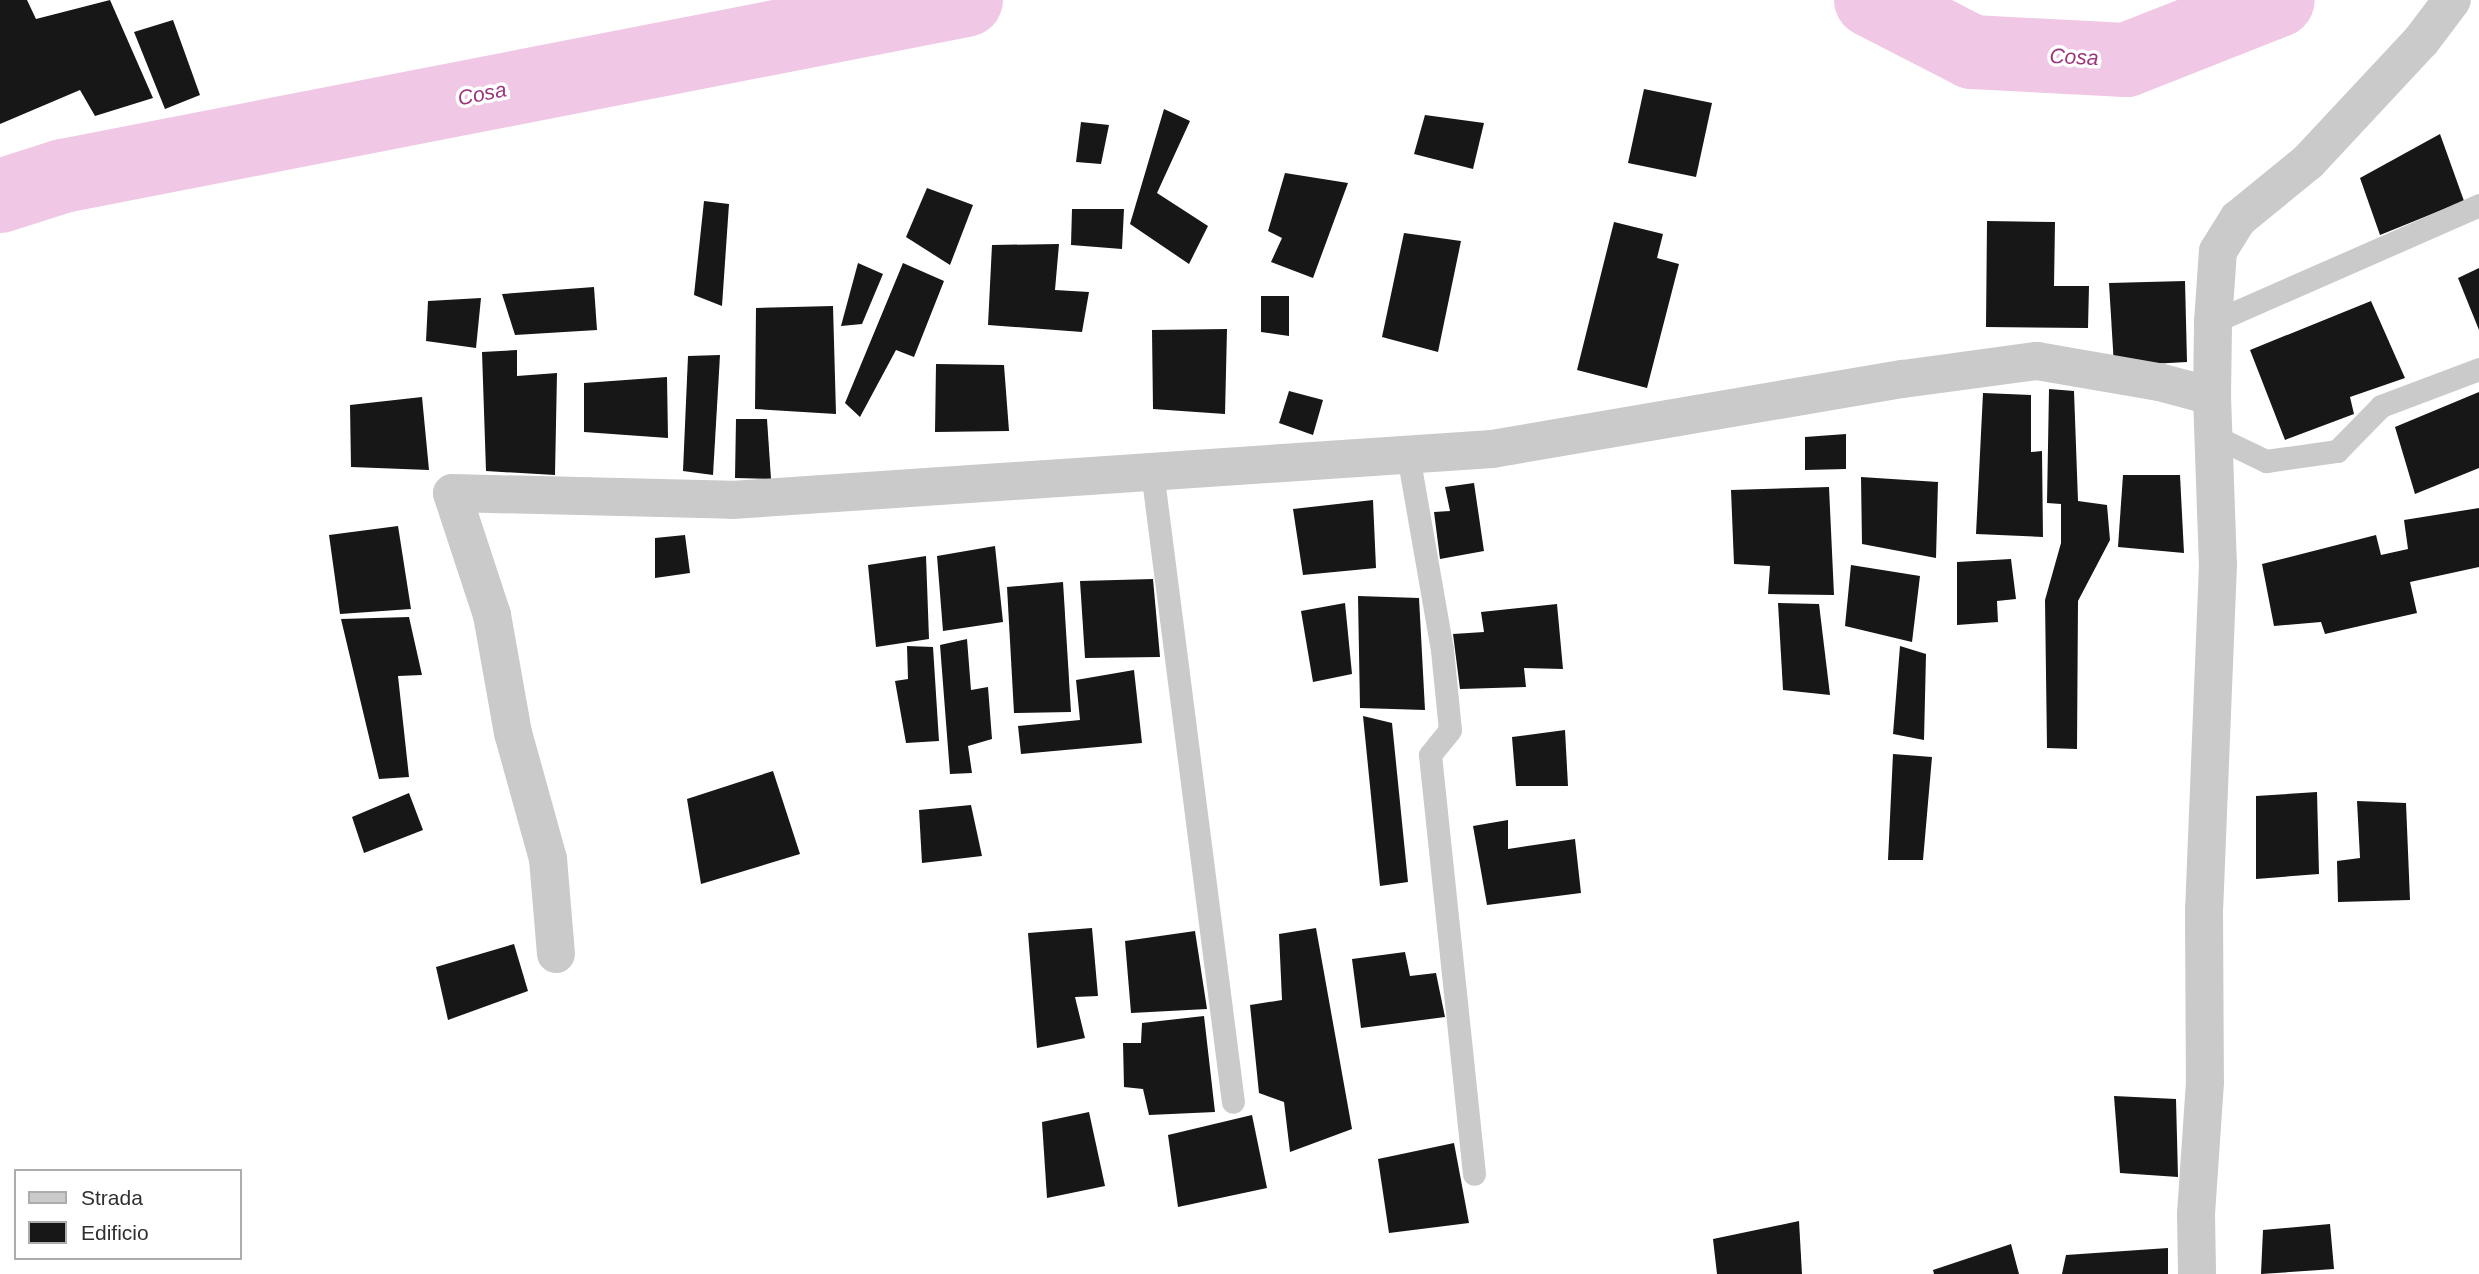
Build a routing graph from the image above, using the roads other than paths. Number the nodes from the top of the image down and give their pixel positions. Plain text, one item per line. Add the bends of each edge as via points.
1 (2452, 0) edge
2 (2479, 205) edge
3 (2213, 322) junction
4 (2479, 369) edge
5 (2212, 396) junction
6 (2214, 436) junction
7 (1408, 455) junction
8 (1152, 471) junction
9 (556, 954) dead end
10 (1233, 1102) dead end
11 (1474, 1174) dead end
12 (2197, 1274) edge

1 - 3 street via 2421,41 2308,162 2238,219 2218,251
2 - 3 lane
3 - 5 street
4 - 6 lane via 2381,407 2337,451 2266,461
5 - 6 street
5 - 7 street via 2037,361 1903,379 1492,449
6 - 12 street via 2218,564 2204,908 2205,1082
7 - 8 street
7 - 11 lane via 1442,650 1450,730 1430,755
8 - 9 street via 732,500 452,493 492,615 513,733 548,859
8 - 10 lane

